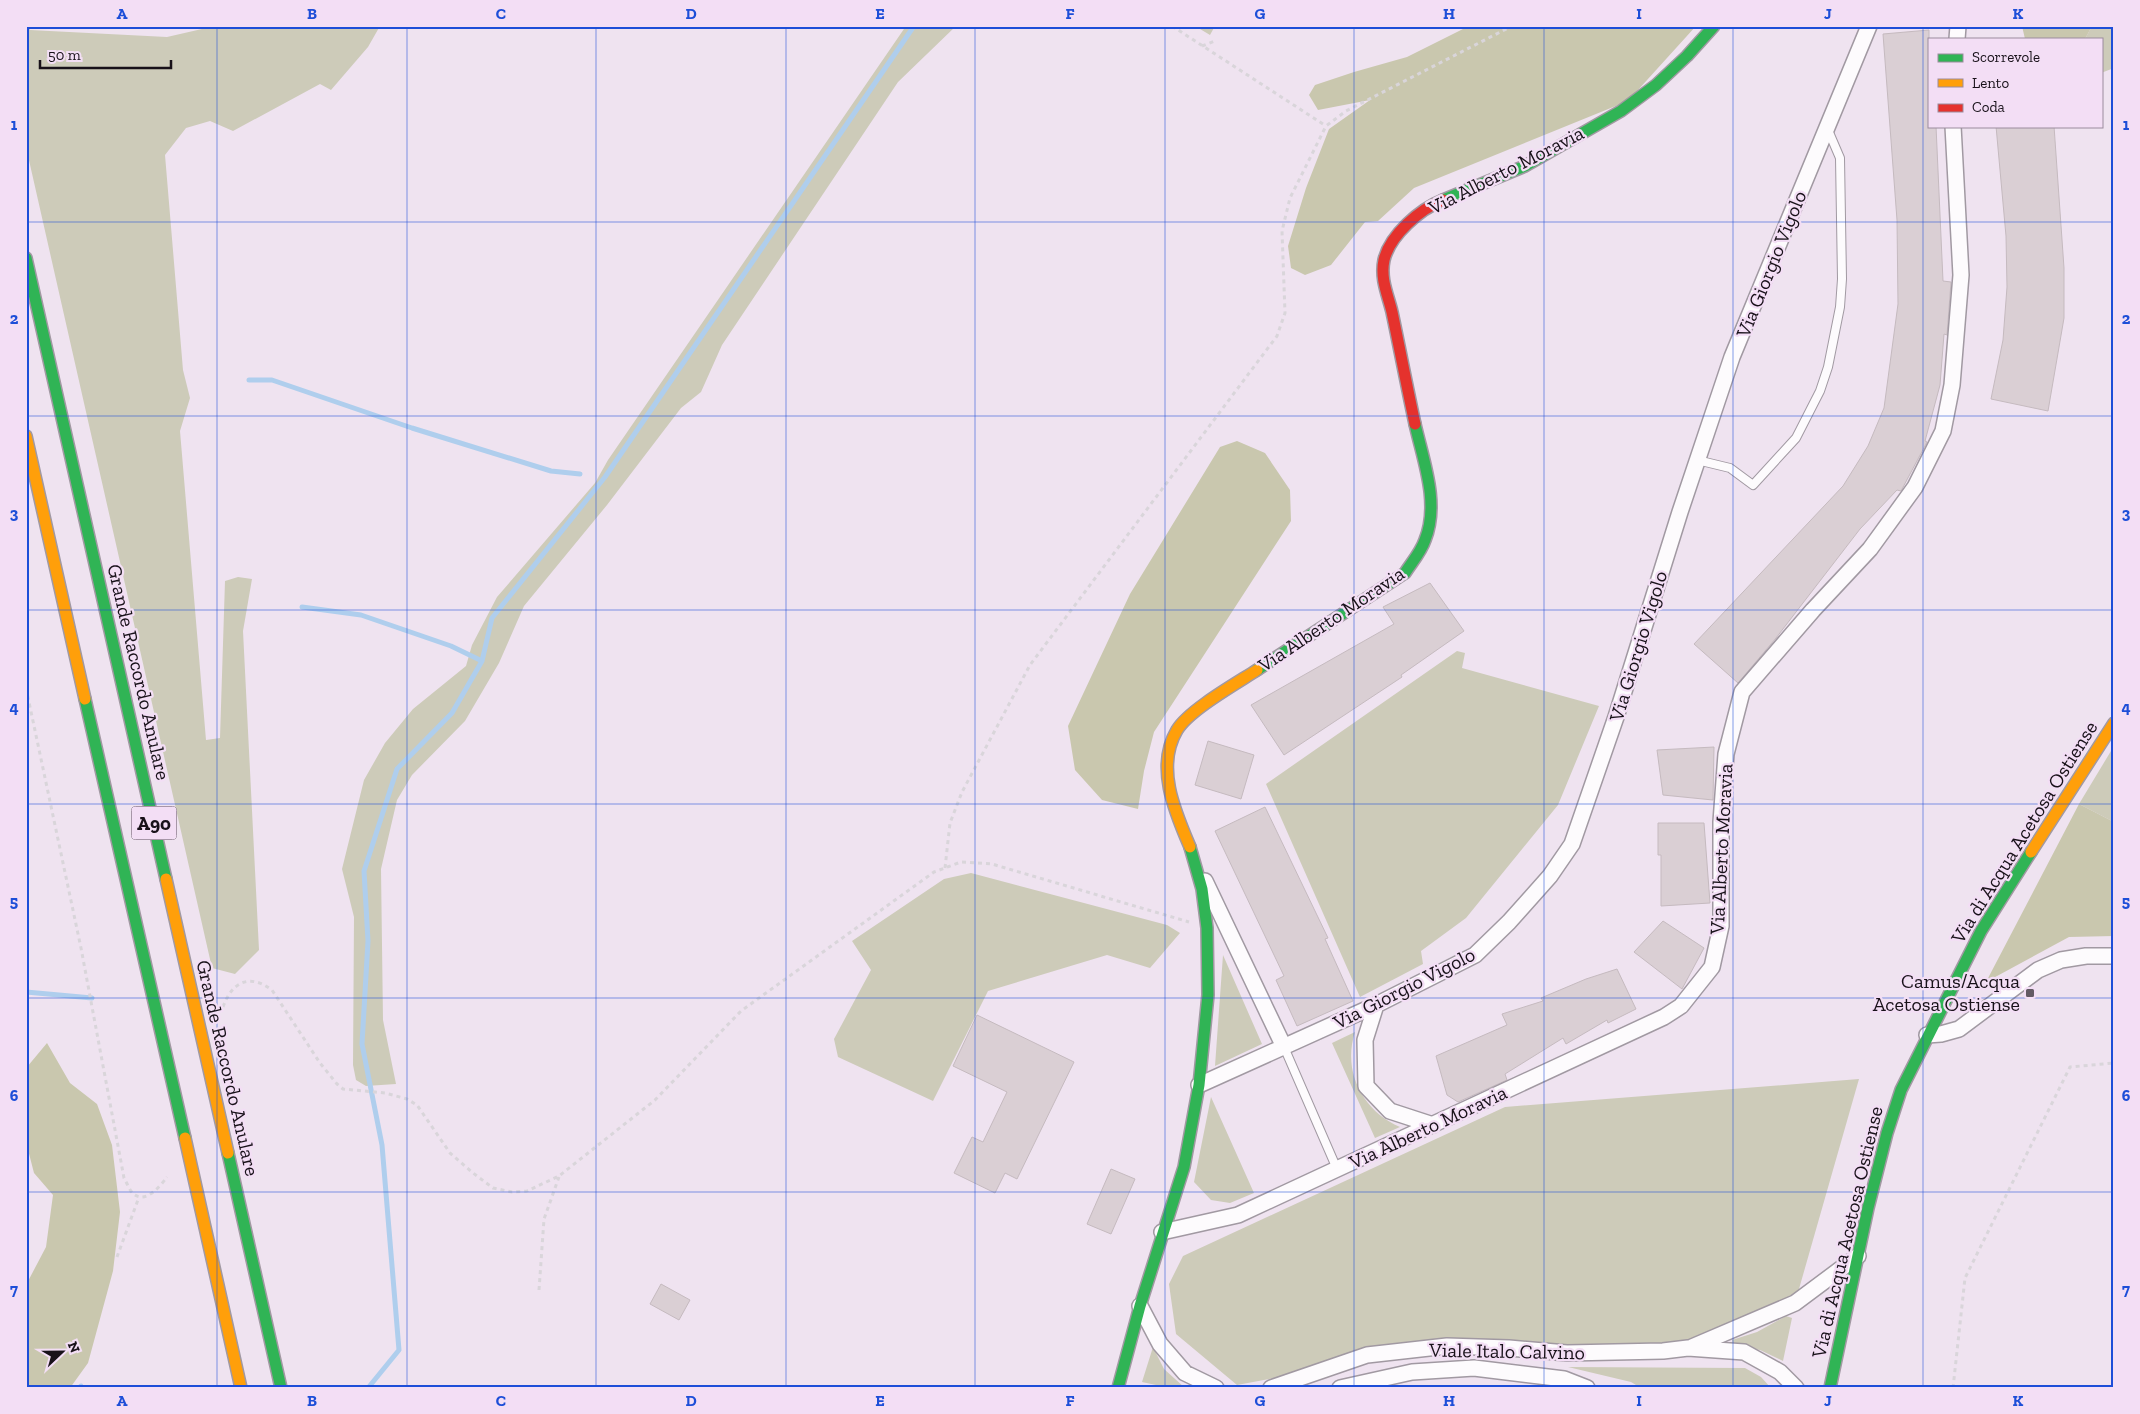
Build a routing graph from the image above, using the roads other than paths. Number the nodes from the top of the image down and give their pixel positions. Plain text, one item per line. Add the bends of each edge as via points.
1 (1714, 26) edge
2 (1868, 26) edge
3 (1827, 126) junction
4 (1953, 128) edge
5 (26, 258) edge
6 (26, 436) edge
7 (1697, 460) junction
8 (2114, 723) edge
9 (1192, 854) junction
10 (2114, 956) edge
11 (1376, 1005) junction
12 (1927, 1034) junction
13 (1284, 1047) junction
14 (1199, 1085) junction
15 (1433, 1125) junction
16 (1337, 1169) junction
17 (1162, 1232) junction
18 (1858, 1256) junction
19 (1140, 1306) junction
20 (1688, 1348) junction
21 (241, 1388) edge
22 (282, 1388) edge
23 (1118, 1388) edge
24 (1216, 1388) edge
25 (1270, 1388) edge
26 (1340, 1388) edge
27 (1587, 1388) edge
28 (1796, 1388) edge
29 (1830, 1388) edge

1 - 9 main road, Via Alberto Moravia via 1656,84 1621,110 1525,166 1432,204 1400,230 1384,259 1382,278 1431,499 1430,527 1425,544 1405,573 1206,703 1178,728 1168,758 1169,790
2 - 3 street, Via Giorgio Vigolo
3 - 7 street, Via Giorgio Vigolo via 1732,357
3 - 7 lane via 1840,158 1842,279 1840,307 1820,391 1796,438 1752,485 1730,468
4 - 15 street, Via Alberto Moravia via 1961,275 1952,384 1943,431 1915,486 1870,550 1742,692 1726,754 1721,822 1721,926 1712,967 1681,1006 1664,1016
5 - 22 main road, Grande Raccordo Anulare / A90
6 - 21 main road, A90
7 - 11 street, Via Giorgio Vigolo via 1614,725 1572,844 1550,876 1475,955
8 - 12 main road, Via di Acqua Acetosa Ostiense via 1981,931
9 - 13 street
9 - 14 main road, Via Alberto Moravia via 1202,889 1207,928 1208,994
10 - 12 street via 2061,960 2038,970 1959,1028 1941,1034
11 - 13 street, Via Giorgio Vigolo
11 - 15 street via 1365,1040 1366,1086 1390,1111
12 - 18 main road, Via di Acqua Acetosa Ostiense via 1901,1090 1890,1124
13 - 14 street, Via Giorgio Vigolo
13 - 16 lane
14 - 17 main road, Via Alberto Moravia via 1184,1167
15 - 16 street, Via Alberto Moravia
16 - 17 street, Via Alberto Moravia via 1238,1215
17 - 19 main road, Via Alberto Moravia
18 - 20 street, Viale Italo Calvino via 1795,1303
18 - 29 main road, Via di Acqua Acetosa Ostiense
19 - 23 main road, Via Alberto Moravia
19 - 24 street via 1160,1344 1185,1373
20 - 25 street, Viale Italo Calvino via 1567,1352 1447,1346 1367,1355
20 - 28 street, Viale Italo Calvino via 1744,1352 1780,1372
26 - 27 street, Viale Italo Calvino via 1412,1372 1474,1368 1564,1379

